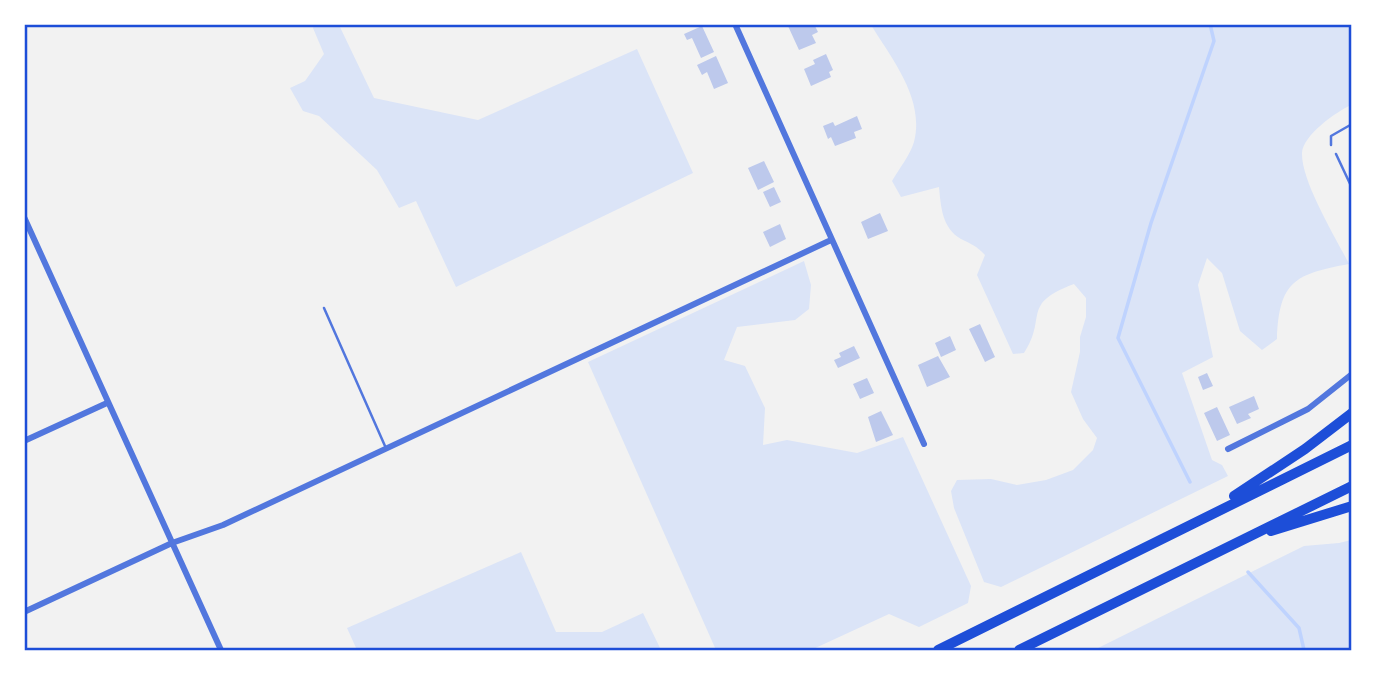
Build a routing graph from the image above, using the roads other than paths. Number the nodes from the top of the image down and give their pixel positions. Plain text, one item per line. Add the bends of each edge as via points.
1 (735, 24) edge
2 (1352, 124) edge
3 (1331, 145) dead end
4 (1336, 154) dead end
5 (1352, 188) edge
6 (24, 217) edge
7 (831, 240) junction
8 (324, 308) dead end
9 (1352, 374) edge
10 (107, 403) junction
11 (1352, 412) edge
12 (24, 442) edge
13 (924, 444) dead end
14 (1352, 445) edge
15 (387, 449) junction
16 (1228, 449) dead end
17 (1352, 486) edge
18 (1352, 506) edge
19 (1202, 518) junction
20 (173, 543) junction
21 (1232, 544) junction
22 (24, 612) edge
23 (220, 650) edge
24 (938, 650) edge
25 (1019, 650) edge

1 - 7 street
2 - 3 lane via 1331,136
4 - 5 lane
6 - 10 street
7 - 13 street
7 - 15 street
8 - 15 lane
9 - 16 street via 1308,409
10 - 12 street
10 - 20 street
11 - 19 highway
14 - 19 highway
15 - 20 street via 223,525
17 - 21 highway
18 - 21 highway
19 - 24 highway
20 - 22 street
20 - 23 street
21 - 25 highway

